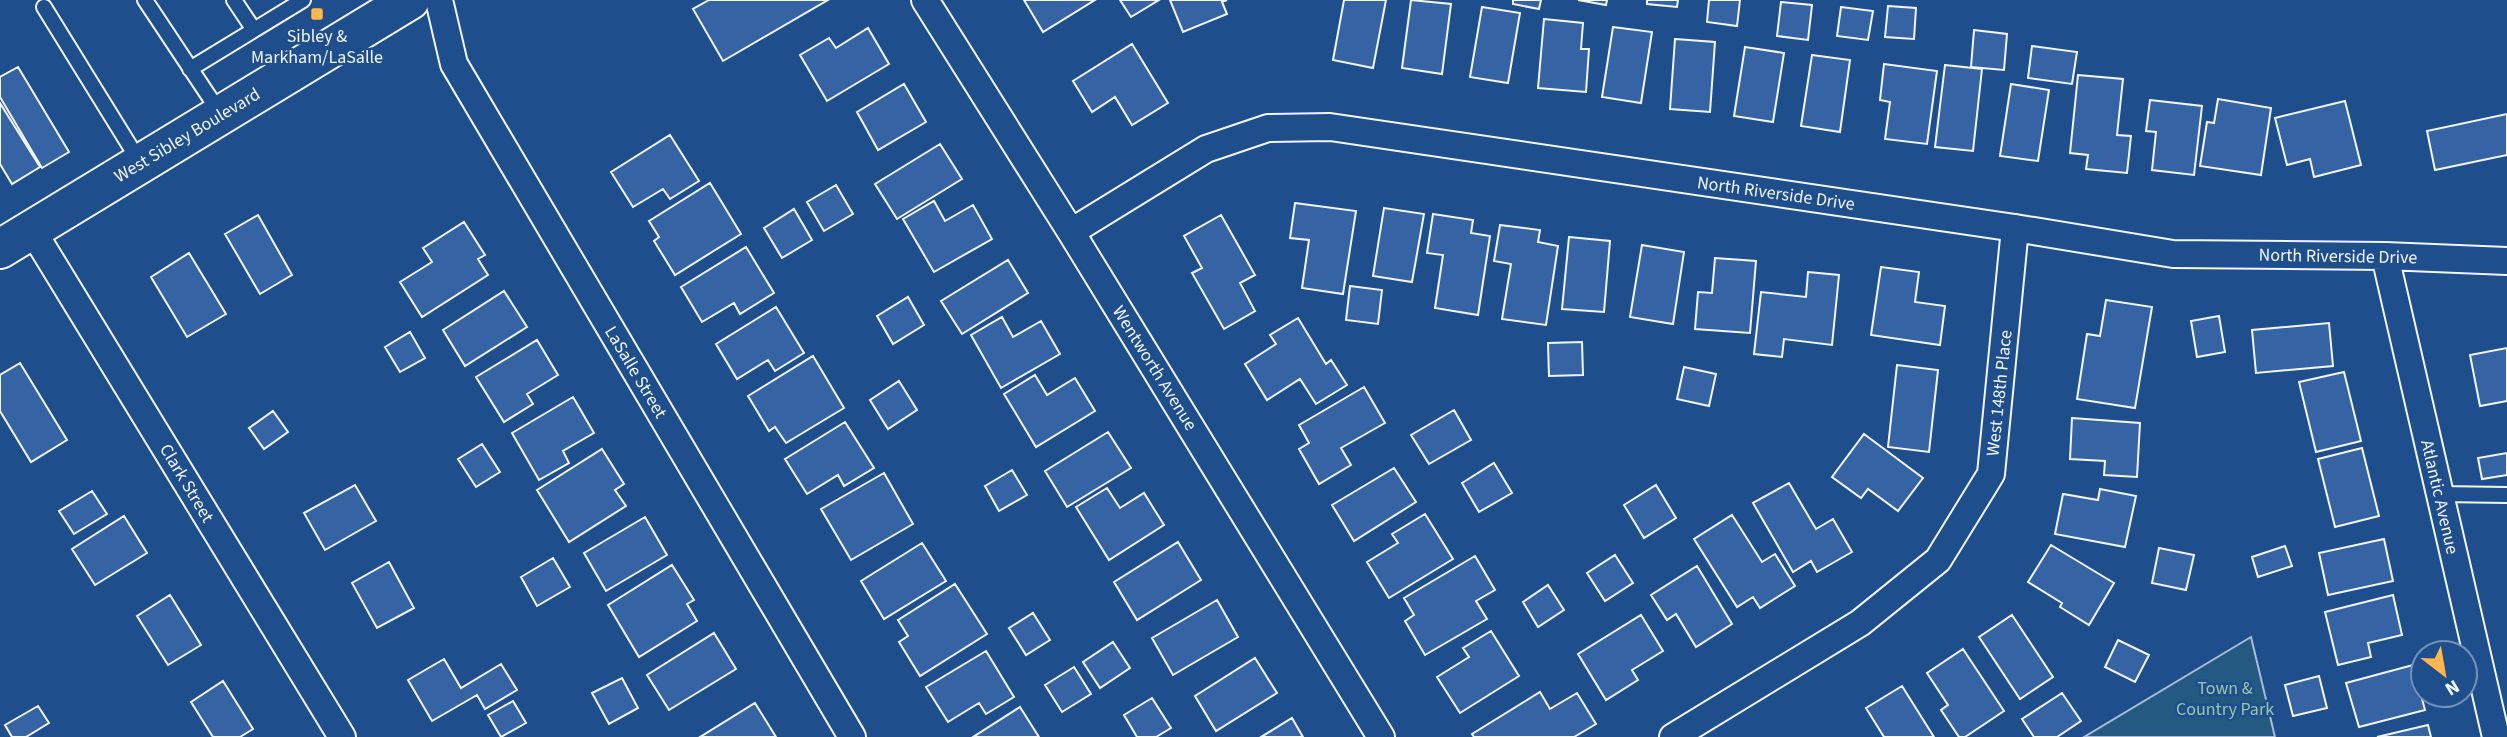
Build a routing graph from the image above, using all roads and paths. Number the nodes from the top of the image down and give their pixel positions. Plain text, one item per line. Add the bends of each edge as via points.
1 (145, 0) edge
2 (234, 0) edge
3 (303, 0) edge
4 (410, 0) edge
5 (439, 0) edge
6 (925, 0) edge
7 (44, 7) dead end
8 (254, 30) junction
9 (190, 69) junction
10 (221, 115) junction
11 (141, 164) junction
12 (2015, 228) junction
13 (32, 230) junction
14 (1072, 232) junction
15 (0, 249) edge
16 (2385, 256) junction
17 (2507, 261) edge
18 (2439, 494) junction
19 (2507, 495) edge
20 (342, 737) edge
21 (852, 737) edge
22 (1381, 737) edge
23 (1673, 737) edge
24 (2496, 737) edge

1 - 9 lane
2 - 8 lane
3 - 8 lane
4 - 10 main road, West Sibley Boulevard
5 - 21 street, LaSalle Street via 454,64
6 - 14 street, Wentworth Avenue
7 - 11 lane
8 - 9 lane
9 - 10 lane
10 - 11 main road, West Sibley Boulevard
11 - 13 main road, West Sibley Boulevard
12 - 14 street, North Riverside Drive via 1305,127 1268,128 1206,149
12 - 16 street, North Riverside Drive via 2173,254
12 - 23 street, West 148th Place via 1991,474 1938,560 1860,623
13 - 15 main road, West Sibley Boulevard
13 - 20 street, Clark Street
14 - 22 street, Wentworth Avenue
16 - 17 street, North Riverside Drive
16 - 18 street, Atlantic Avenue
18 - 19 lane
18 - 24 street, Atlantic Avenue

